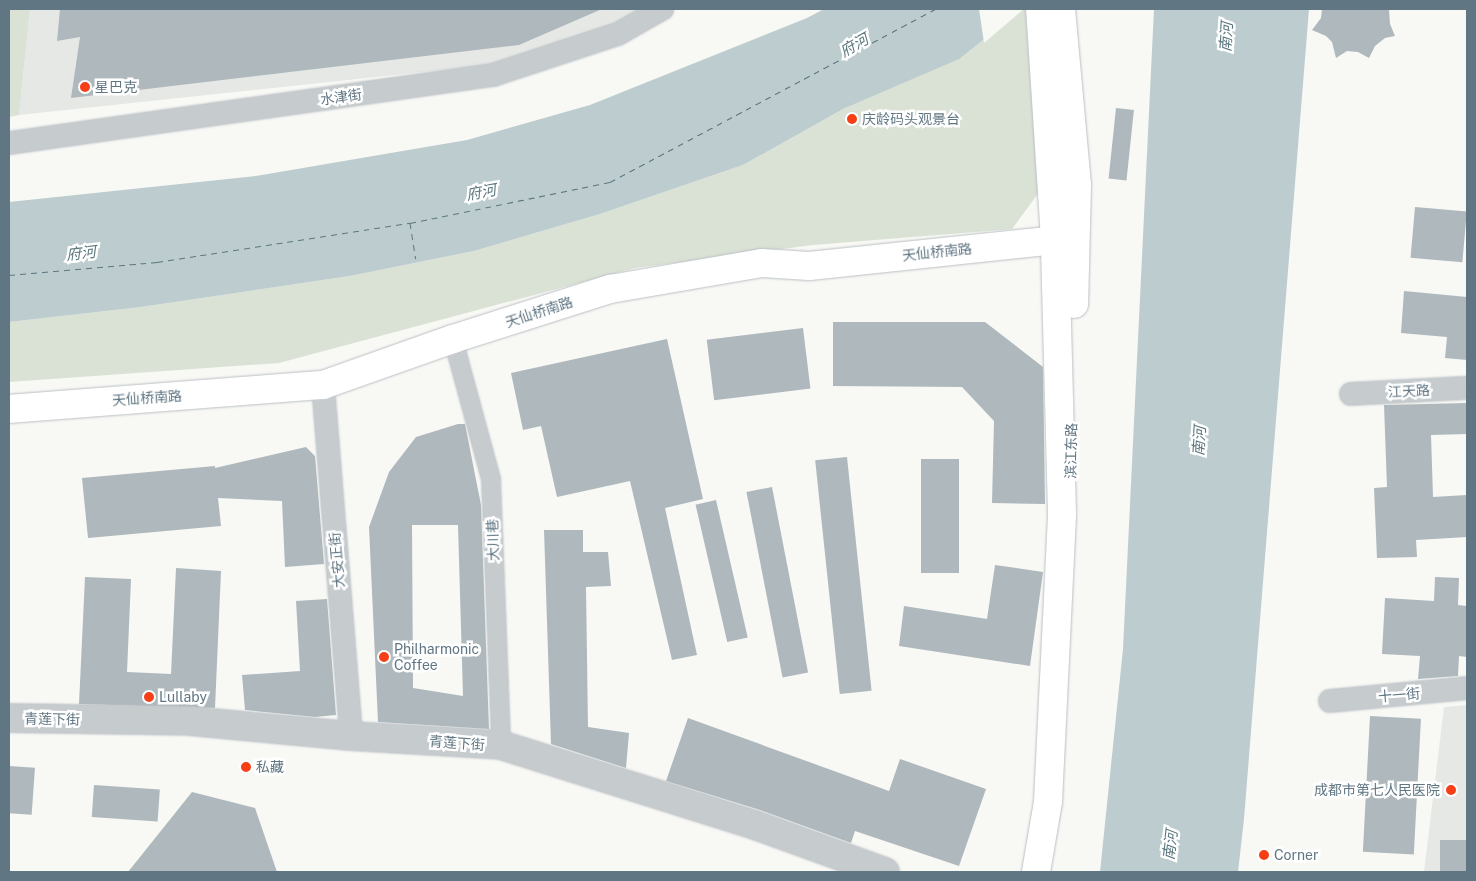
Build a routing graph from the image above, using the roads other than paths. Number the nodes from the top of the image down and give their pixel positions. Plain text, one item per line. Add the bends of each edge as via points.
1 (662, 9) edge
2 (1040, 9) edge
3 (1055, 26) edge
4 (9, 143) edge
5 (1065, 239) junction
6 (454, 339) junction
7 (322, 385) junction
8 (1467, 388) edge
9 (1351, 394) dead end
10 (9, 409) edge
11 (1467, 688) edge
12 (1330, 701) dead end
13 (9, 718) edge
14 (351, 736) junction
15 (501, 745) junction
16 (885, 872) edge
17 (1036, 872) edge
18 (1054, 872) edge

1 - 4 street, 水津街 via 618,34 493,75
2 - 3 main road, 滨江东路
3 - 5 main road, 滨江东路
5 - 6 main road, 天仙桥南路 via 809,266 762,263 610,289
5 - 17 main road, 滨江东路 via 1062,514 1048,802
5 - 18 main road, 滨江东路 via 1066,797
6 - 7 main road, 天仙桥南路
6 - 15 street, 大川巷 via 491,479
7 - 10 main road, 天仙桥南路
7 - 14 street, 大安正街
8 - 9 street, 江天路
11 - 12 street, 十一街
13 - 14 street, 青莲下街 via 190,721
14 - 15 street, 青莲下街
15 - 16 street, 青莲下街 via 755,825

